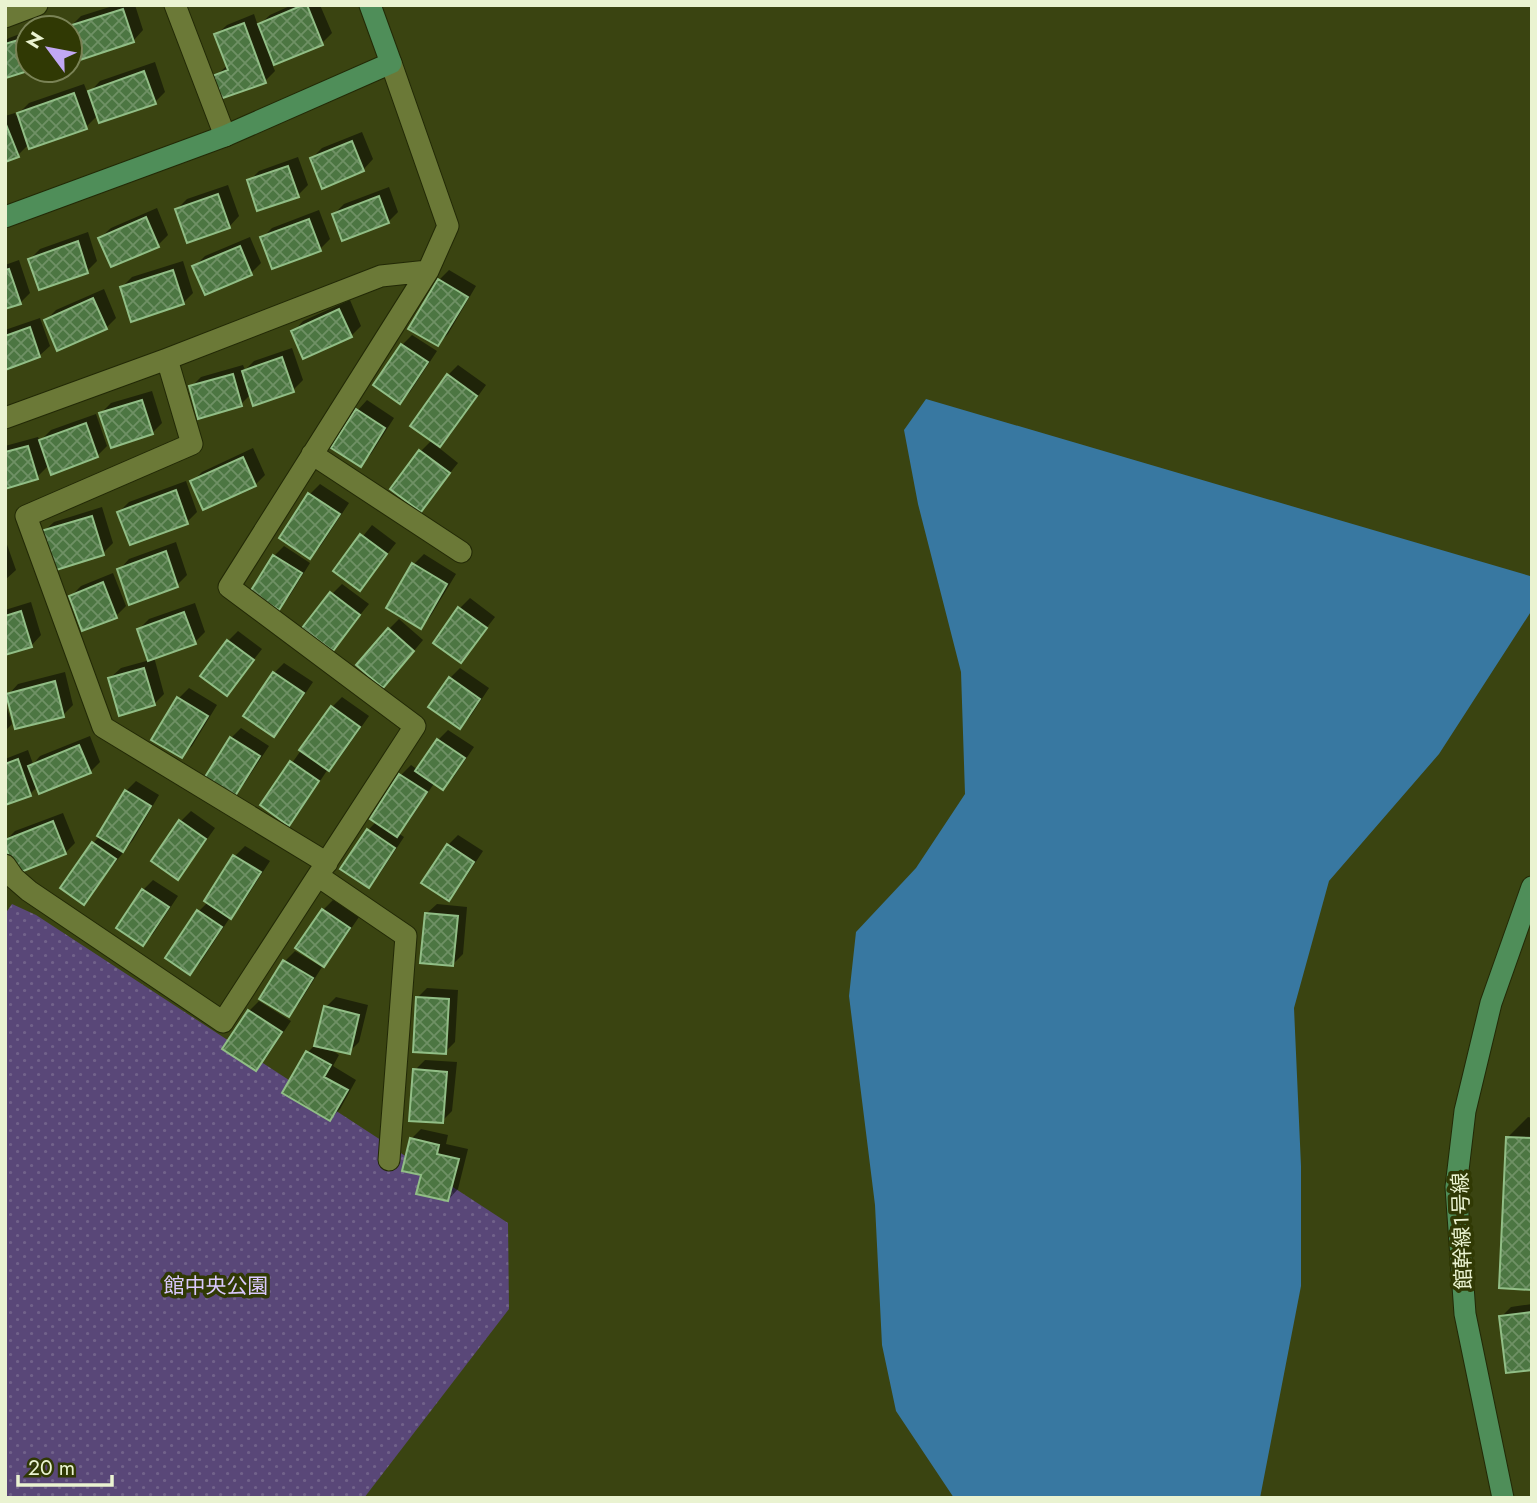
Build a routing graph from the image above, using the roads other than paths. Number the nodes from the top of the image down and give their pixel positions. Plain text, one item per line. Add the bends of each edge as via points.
1 (37, 5) edge
2 (175, 5) edge
3 (370, 5) edge
4 (5, 17) edge
5 (391, 63) junction
6 (225, 136) junction
7 (5, 217) edge
8 (428, 271) junction
9 (167, 359) junction
10 (5, 418) edge
11 (312, 454) junction
12 (461, 552) dead end
13 (5, 865) edge
14 (322, 870) junction
15 (1532, 887) edge
16 (389, 1160) dead end
17 (1503, 1498) edge

1 - 4 street
2 - 6 street
3 - 5 street
5 - 6 street
5 - 8 street via 449,226
6 - 7 street
8 - 9 street via 381,276
8 - 11 street
9 - 10 street
9 - 14 street via 192,444 26,516 103,727
11 - 12 street
11 - 14 street via 229,587 415,726
13 - 14 street via 29,891 223,1022
14 - 16 street via 406,936
15 - 17 street, 館幹線１号線 via 1491,1003 1465,1111 1456,1187 1465,1314

